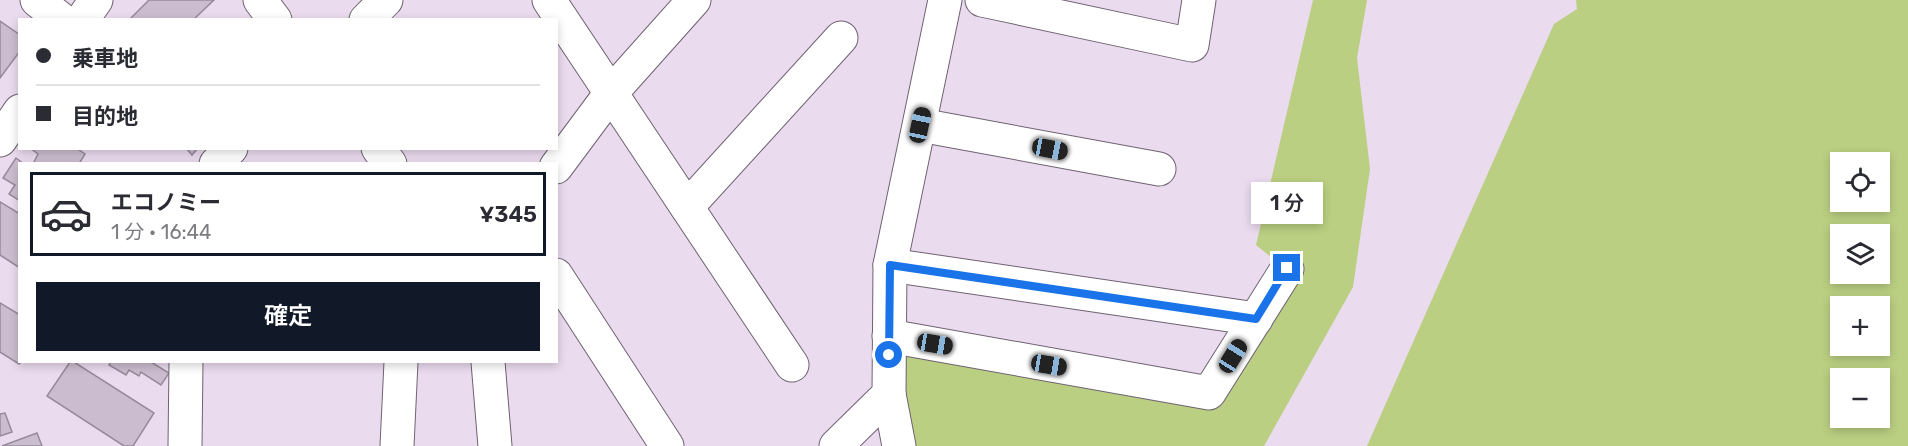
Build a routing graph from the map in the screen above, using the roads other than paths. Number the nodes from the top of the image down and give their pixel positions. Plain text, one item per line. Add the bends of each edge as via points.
1 (37, 0) edge
2 (96, 0) edge
3 (260, 0) edge
4 (386, 0) edge
5 (549, 0) edge
6 (694, 0) edge
7 (945, 0) edge
8 (982, 0) edge
9 (1200, 0) edge
10 (60, 18) edge
11 (83, 18) edge
12 (274, 18) edge
13 (368, 18) edge
14 (841, 38) dead end
15 (611, 93) junction
16 (18, 114) edge
17 (920, 125) junction
18 (0, 140) edge
19 (229, 150) edge
20 (218, 162) edge
21 (558, 164) edge
22 (1160, 169) dead end
23 (687, 207) junction
24 (890, 265) junction
25 (1287, 268) dead end
26 (558, 278) edge
27 (1256, 319) junction
28 (889, 336) junction
29 (186, 363) edge
30 (401, 363) edge
31 (488, 363) edge
32 (792, 365) dead end
33 (889, 394) junction
34 (184, 446) edge
35 (397, 446) edge
36 (495, 446) edge
37 (667, 446) edge
38 (836, 446) edge
39 (899, 446) edge

1 - 10 street
2 - 11 street
3 - 12 street
4 - 13 street
5 - 15 street
6 - 15 street
7 - 17 street
8 - 9 street via 1192,45
14 - 23 street
15 - 21 street
15 - 23 street
16 - 18 street
17 - 22 street
17 - 24 street
19 - 20 street
23 - 32 street
24 - 27 street
24 - 28 street
25 - 27 street
26 - 37 street
27 - 28 street via 1209,393
28 - 33 street
29 - 34 street
30 - 35 street
31 - 36 street
33 - 38 street
33 - 39 street

